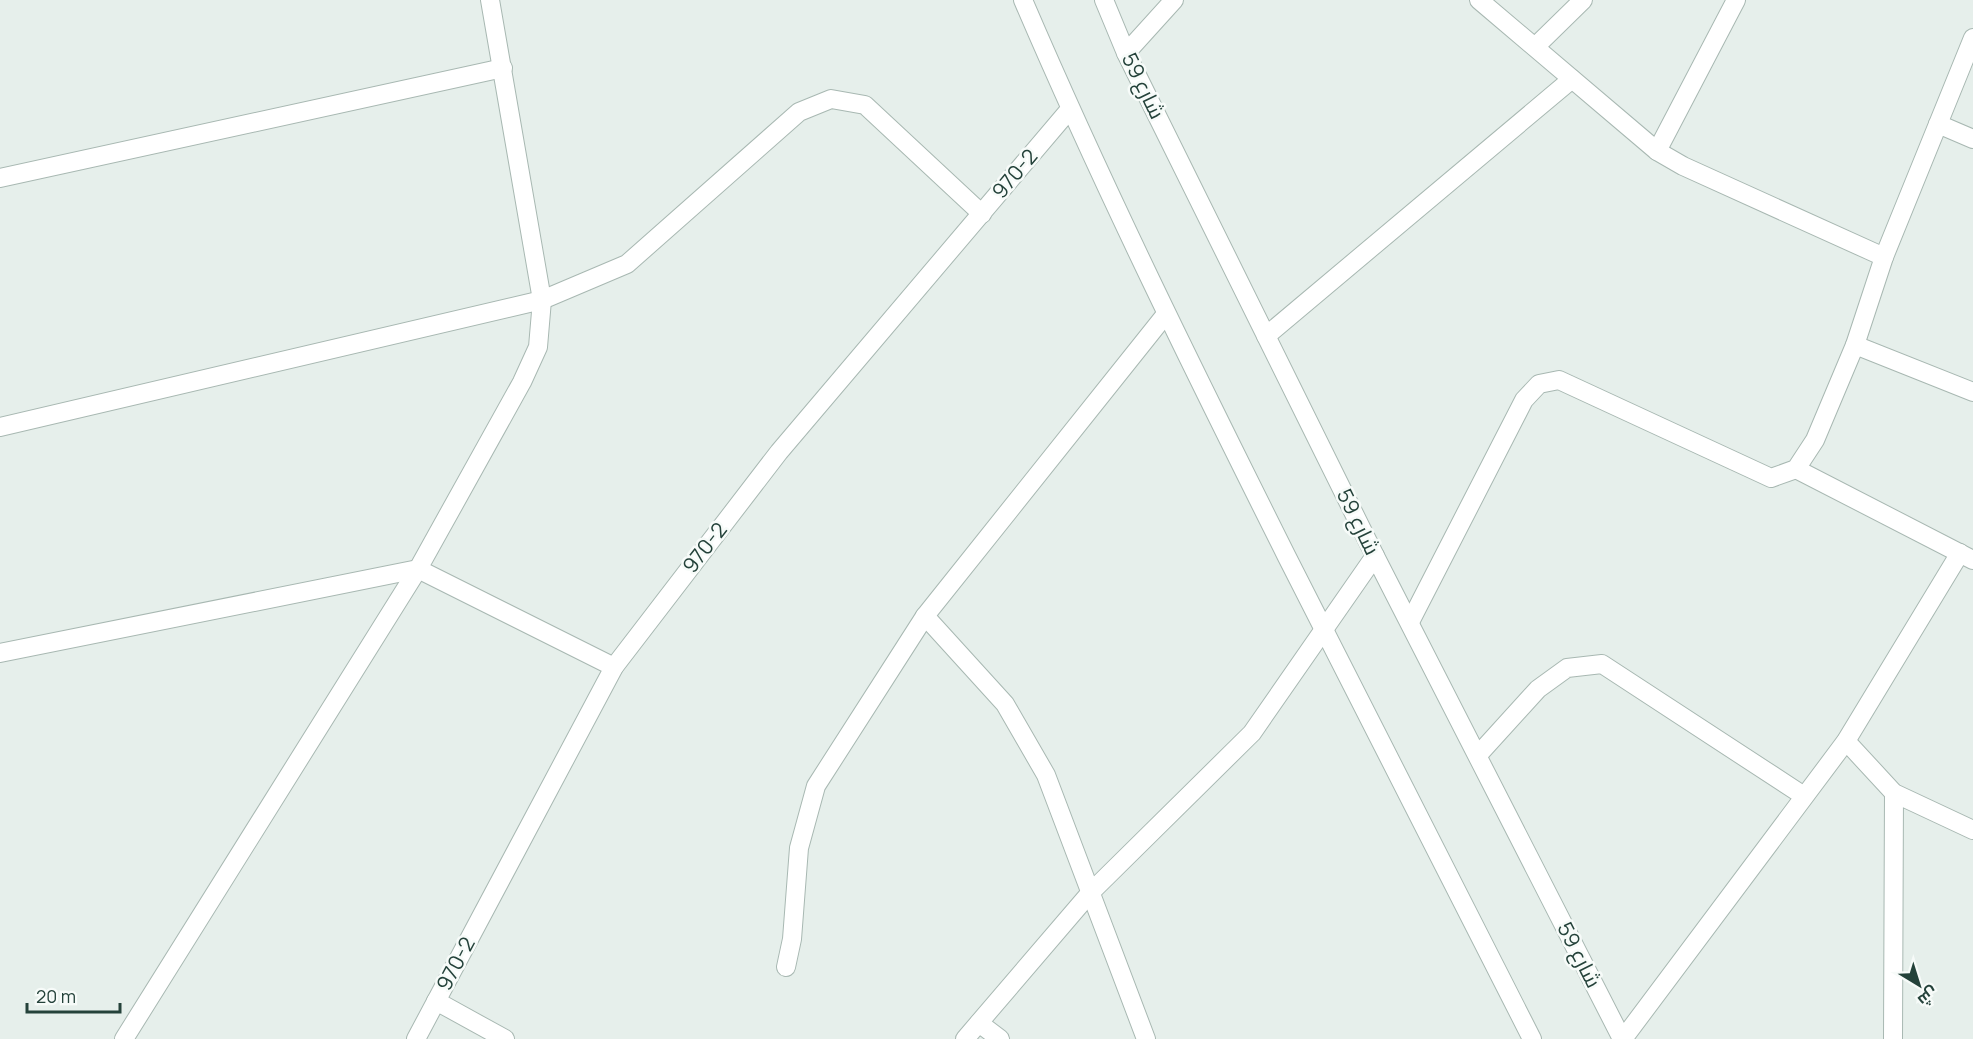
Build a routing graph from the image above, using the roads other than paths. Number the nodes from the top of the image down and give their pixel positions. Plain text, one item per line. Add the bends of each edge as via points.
1 (490, 0) edge
2 (1023, 0) edge
3 (1104, 0) edge
4 (1174, 0) edge
5 (1479, 0) edge
6 (1583, 0) edge
7 (1736, 0) edge
8 (1973, 38) edge
9 (1535, 47) junction
10 (1126, 52) junction
11 (503, 68) junction
12 (1572, 79) junction
13 (1070, 109) junction
14 (1938, 124) junction
15 (1973, 139) edge
16 (1657, 151) junction
17 (0, 178) edge
18 (982, 214) junction
19 (1884, 257) junction
20 (542, 300) junction
21 (1166, 314) junction
22 (1266, 336) junction
23 (1855, 345) junction
24 (1973, 392) edge
25 (0, 427) edge
26 (1796, 469) junction
27 (1375, 556) junction
28 (1966, 556) edge
29 (418, 569) junction
30 (926, 616) junction
31 (1410, 622) junction
32 (1323, 629) junction
33 (0, 652) edge
34 (614, 667) junction
35 (1846, 741) junction
36 (1478, 755) junction
37 (1894, 793) junction
38 (1804, 796) junction
39 (1973, 830) edge
40 (1090, 893) junction
41 (786, 968) dead end
42 (436, 1001) junction
43 (979, 1023) junction
44 (1896, 1038) edge
45 (124, 1039) edge
46 (416, 1039) edge
47 (505, 1039) edge
48 (965, 1039) edge
49 (1000, 1039) edge
50 (1146, 1039) edge
51 (1532, 1039) edge
52 (1622, 1039) edge

1 - 11 street
2 - 13 street
3 - 10 street, شارع 59
4 - 10 street
5 - 9 street
6 - 9 street
7 - 16 street
8 - 14 street
9 - 12 street
10 - 22 street, شارع 59
11 - 17 street
11 - 20 street
12 - 16 street
12 - 22 street
13 - 18 street, 970-2
13 - 21 street
14 - 15 street
14 - 19 street
16 - 19 street
18 - 20 street via 865,105 831,99 799,112 627,264
18 - 34 street, 970-2 via 779,452
19 - 23 street
20 - 25 street
20 - 29 street via 538,347
21 - 30 street
21 - 32 street
22 - 27 street, شارع 59
23 - 24 street
23 - 26 street via 1815,440
26 - 28 street
26 - 31 street via 1771,478 1559,380 1539,384 1524,400
27 - 31 street, شارع 59
27 - 32 street
28 - 35 street
29 - 33 street
29 - 34 street
29 - 45 street
30 - 40 street via 1005,704 1046,775
30 - 41 street via 816,786 799,848
31 - 36 street, شارع 59
32 - 40 street via 1252,734
32 - 51 street
34 - 42 street, 970-2
35 - 37 street
35 - 38 street
36 - 38 street via 1538,689 1567,668 1602,664
36 - 52 street, شارع 59
37 - 39 street
37 - 44 street
38 - 52 street
40 - 43 street
40 - 50 street
42 - 46 street, 970-2
42 - 47 street
43 - 48 street
43 - 49 street

